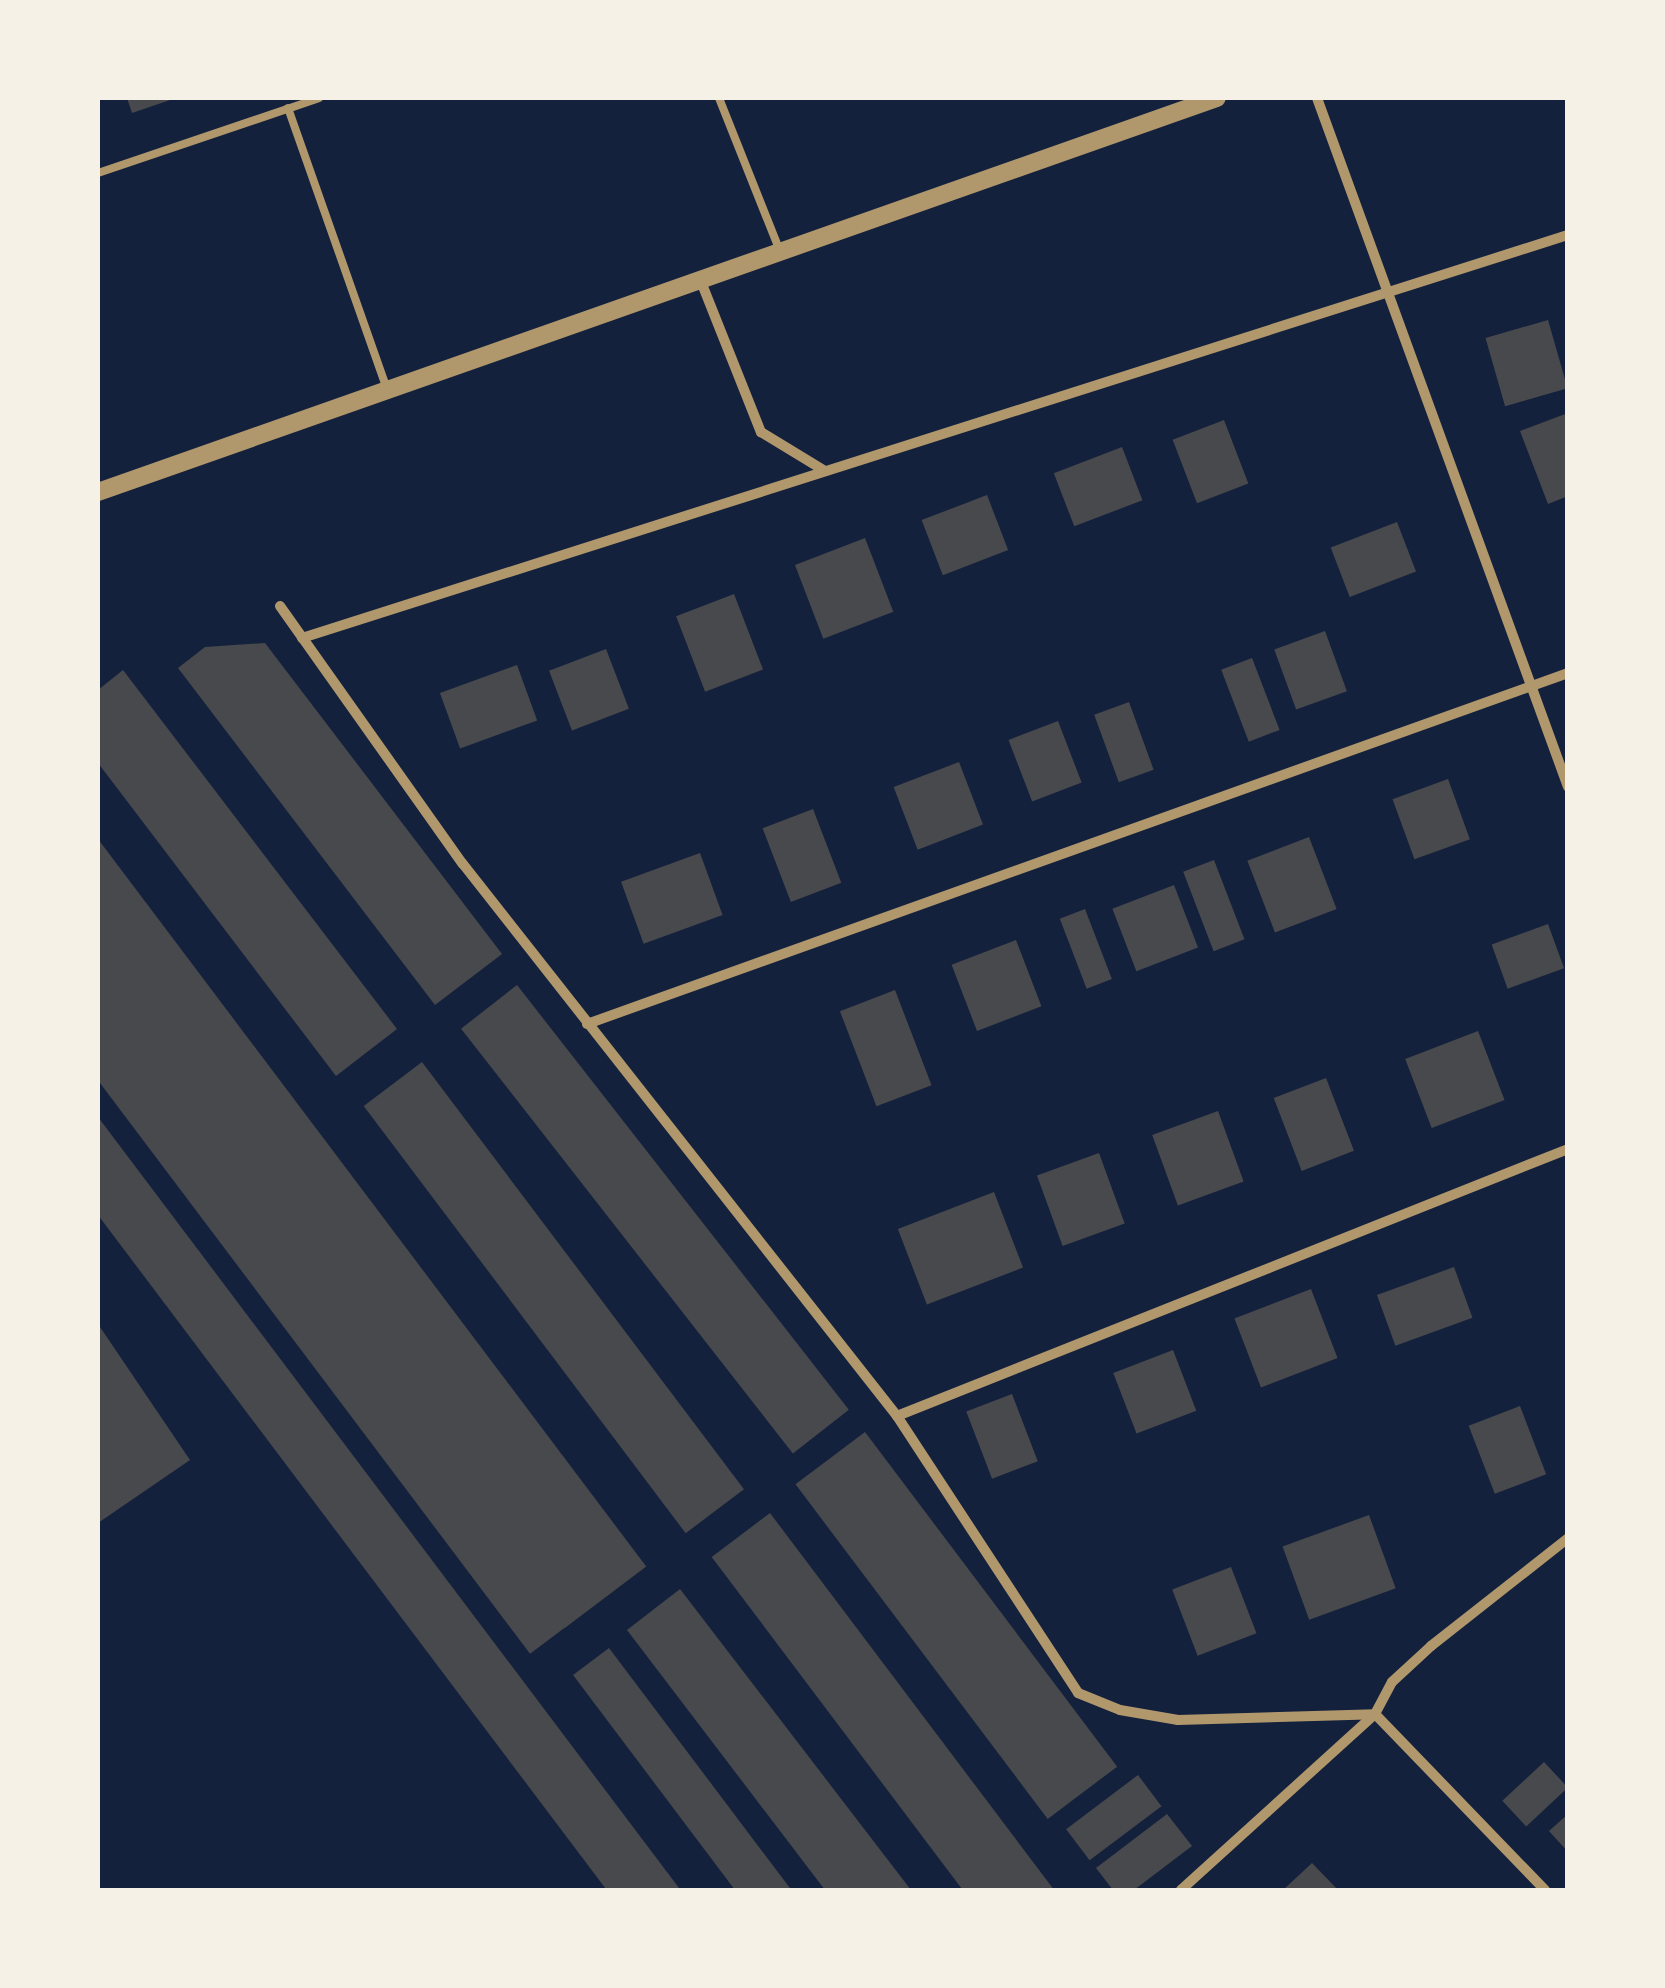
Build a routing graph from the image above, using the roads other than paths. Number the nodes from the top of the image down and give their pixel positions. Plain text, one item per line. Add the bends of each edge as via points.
1 (319, 98) edge
2 (720, 98) edge
3 (1218, 98) edge
4 (1317, 98) edge
5 (288, 108) junction
6 (98, 173) edge
7 (1568, 236) edge
8 (780, 251) junction
9 (700, 279) junction
10 (1387, 292) junction
11 (387, 389) junction
12 (825, 471) junction
13 (98, 492) edge
14 (280, 606) dead end
15 (302, 638) junction
16 (1568, 673) edge
17 (1529, 687) junction
18 (1568, 788) edge
19 (587, 1024) junction
20 (1568, 1149) edge
21 (897, 1416) junction
22 (1568, 1538) edge
23 (1374, 1714) junction
24 (1181, 1890) edge
25 (1545, 1890) edge

1 - 5 lane
2 - 8 lane
3 - 8 street
4 - 10 street
5 - 6 lane
5 - 11 lane
7 - 10 street
8 - 9 street
9 - 11 street
9 - 12 street via 761,432
10 - 12 street
10 - 17 street
11 - 13 street
12 - 15 street
14 - 15 street
15 - 19 street
16 - 17 street
17 - 18 street
17 - 19 street
19 - 21 street
20 - 21 street
21 - 23 street via 1078,1693 1120,1710 1178,1720
22 - 23 street via 1431,1646 1392,1682
23 - 24 street
23 - 25 street

